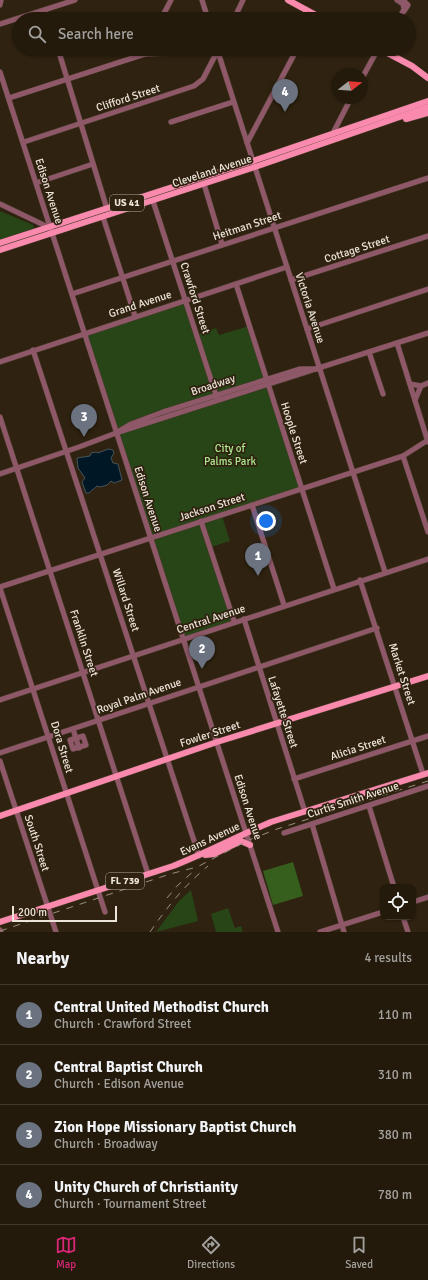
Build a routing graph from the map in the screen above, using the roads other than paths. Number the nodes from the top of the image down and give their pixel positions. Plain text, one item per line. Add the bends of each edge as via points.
1 (1, 0) edge
2 (57, 0) edge
3 (75, 0) edge
4 (171, 0) edge
5 (202, 0) edge
6 (243, 0) edge
7 (292, 1) edge
8 (399, 1) edge
9 (0, 5) edge
10 (56, 6) junction
11 (45, 10) joint
12 (39, 12) edge
13 (165, 12) edge
14 (206, 12) edge
15 (237, 12) edge
16 (307, 12) edge
17 (403, 12) edge
18 (0, 19) edge
19 (3, 24) edge
20 (60, 56) edge
21 (132, 56) edge
22 (215, 56) edge
23 (220, 56) edge
24 (293, 56) edge
25 (376, 56) edge
26 (394, 56) edge
27 (412, 66) junction
28 (368, 69) edge
29 (0, 72) edge
30 (427, 72) edge
31 (428, 78) edge
32 (68, 79) junction
33 (9, 98) junction
34 (428, 100) edge
35 (233, 102) junction
36 (348, 104) edge
37 (427, 110) edge
38 (171, 122) dead end
39 (82, 124) junction
40 (331, 138) junction
41 (24, 142) junction
42 (246, 143) junction
43 (93, 164) junction
44 (254, 164) junction
45 (428, 178) edge
46 (36, 183) junction
47 (204, 184) junction
48 (165, 190) junction
49 (154, 201) junction
50 (0, 204) edge
51 (107, 209) junction
52 (103, 217) junction
53 (274, 227) junction
54 (52, 230) junction
55 (428, 236) edge
56 (0, 243) edge
57 (222, 244) junction
58 (0, 250) edge
59 (173, 260) junction
60 (287, 267) junction
61 (122, 277) junction
62 (291, 280) junction
63 (236, 284) junction
64 (428, 289) edge
65 (72, 294) junction
66 (185, 300) junction
67 (135, 316) junction
68 (307, 328) junction
69 (85, 333) junction
70 (428, 333) edge
71 (397, 343) junction
72 (33, 350) junction
73 (369, 352) junction
74 (0, 362) edge
75 (319, 369) junction
76 (266, 379) junction
77 (428, 383) edge
78 (410, 384) junction
79 (268, 385) junction
80 (421, 386) junction
81 (383, 394) dead end
82 (216, 395) junction
83 (218, 401) junction
84 (415, 401) junction
85 (0, 418) edge
86 (116, 433) junction
87 (428, 441) edge
88 (67, 451) junction
89 (403, 456) junction
90 (16, 468) junction
91 (353, 472) junction
92 (0, 474) edge
93 (302, 489) junction
94 (252, 505) junction
95 (202, 521) junction
96 (428, 532) edge
97 (151, 538) junction
98 (100, 554) junction
99 (428, 558) edge
100 (50, 571) junction
101 (385, 572) junction
102 (360, 580) junction
103 (0, 588) edge
104 (334, 589) junction
105 (284, 605) junction
106 (244, 619) junction
107 (234, 621) junction
108 (377, 628) junction
109 (183, 638) junction
110 (133, 655) junction
111 (259, 667) junction
112 (82, 672) junction
113 (428, 676) edge
114 (199, 686) junction
115 (395, 686) junction
116 (33, 688) junction
117 (0, 700) edge
118 (148, 703) junction
119 (98, 720) junction
120 (277, 724) junction
121 (73, 729) junction
122 (428, 736) edge
123 (48, 737) junction
124 (76, 738) junction
125 (413, 741) junction
126 (217, 742) junction
127 (0, 753) edge
128 (166, 759) junction
129 (0, 761) edge
130 (426, 773) edge
131 (116, 777) junction
132 (294, 780) junction
133 (428, 787) edge
134 (66, 793) junction
135 (369, 806) junction
136 (16, 811) junction
137 (305, 812) junction
138 (0, 816) edge
139 (312, 824) junction
140 (246, 833) junction
141 (284, 833) dead end
142 (250, 845) junction
143 (200, 856) junction
144 (148, 874) junction
145 (393, 884) edge
146 (98, 890) junction
147 (428, 897) edge
148 (416, 901) edge
149 (47, 907) junction
150 (105, 912) dead end
151 (380, 913) edge
152 (404, 920) edge
153 (0, 922) edge
154 (342, 925) junction
155 (56, 932) edge
156 (278, 932) edge
157 (320, 932) edge
158 (344, 932) edge
159 (408, 932) edge

1 - 9 street
2 - 10 street
3 - 10 street
4 - 13 street
5 - 14 street
6 - 15 street
7 - 16 main road
8 - 17 street via 404,6
10 - 11 street
11 - 12 street
18 - 19 street
20 - 32 street
21 - 32 street
22 - 39 street, Clifford Street via 203,79 194,86
23 - 35 street, Victoria Avenue
24 - 42 street
25 - 28 street
26 - 27 main road
27 - 30 main road
27 - 31 main road
29 - 33 street, Edison Avenue
32 - 33 street
32 - 39 street
33 - 41 street, Edison Avenue
34 - 40 main road, Cleveland Avenue / US 41
35 - 38 street
35 - 42 street, Victoria Avenue
36 - 40 street
37 - 40 main road, Cleveland Avenue / US 41
37 - 40 main road via 360,134
39 - 41 street, Clifford Street
39 - 43 street
40 - 44 main road, Cleveland Avenue / US 41
41 - 46 street, Edison Avenue
42 - 44 street, Victoria Avenue
43 - 46 street
43 - 51 street
44 - 47 main road, Cleveland Avenue / US 41
44 - 48 main road, Cleveland Avenue / US 41
44 - 53 street, Victoria Avenue
45 - 53 street, Heitman Street
46 - 54 street, Edison Avenue
47 - 49 main road, Cleveland Avenue / US 41
47 - 57 street
48 - 49 main road
48 - 51 main road, Cleveland Avenue / US 41
49 - 52 main road, Cleveland Avenue / US 41
49 - 59 street, Crawford Street
50 - 54 street
51 - 54 main road, Cleveland Avenue / US 41
52 - 54 main road, Cleveland Avenue / US 41
52 - 61 street
53 - 57 street, Heitman Street
53 - 60 street, Victoria Avenue
54 - 56 main road, Cleveland Avenue / US 41
54 - 58 main road, Cleveland Avenue / US 41
54 - 65 street, Edison Avenue
55 - 62 street, Cottage Street
57 - 59 street, Heitman Street
59 - 61 street, Heitman Street
59 - 66 street, Crawford Street
60 - 62 street, Victoria Avenue
60 - 63 street, Grand Avenue
61 - 65 street, Heitman Street
61 - 67 street
62 - 68 street, Victoria Avenue
63 - 66 street, Grand Avenue
63 - 76 street, Hoople Street
64 - 68 street
65 - 69 street, Edison Avenue
66 - 67 street, Grand Avenue
66 - 82 street, Crawford Street
67 - 69 street, Grand Avenue
68 - 75 street, Victoria Avenue
69 - 72 street, Grand Avenue
69 - 86 street, Edison Avenue
70 - 71 street, Broadway
71 - 73 street, Broadway
71 - 78 street
72 - 74 street, Grand Avenue
72 - 88 street, Willard Street
73 - 75 street, Broadway
73 - 81 street
75 - 76 street, Broadway via 300,369
75 - 79 street, Broadway
75 - 91 street, Victoria Avenue
76 - 79 street, Hoople Street
76 - 82 street, Broadway
77 - 80 street
78 - 80 street
78 - 84 street
79 - 83 street, Broadway
79 - 93 street, Hoople Street
80 - 84 street
82 - 83 street, Crawford Street
82 - 86 street, Broadway via 131,424
83 - 86 street, Broadway
84 - 87 street
85 - 90 street, Franklin Street
86 - 88 street, Broadway
86 - 97 street, Edison Avenue
87 - 89 street, Jackson Street
88 - 90 street, Broadway
88 - 98 street, Willard Street
89 - 91 street, Jackson Street
89 - 96 street
90 - 92 street, Broadway
90 - 100 street, Franklin Street
91 - 93 street, Jackson Street
91 - 101 street, Victoria Avenue
93 - 94 street, Jackson Street
93 - 104 street, Hoople Street
94 - 95 street, Jackson Street
94 - 105 street
95 - 97 street, Jackson Street
95 - 107 street
97 - 98 street, Jackson Street
97 - 109 street, Edison Avenue
98 - 100 street, Jackson Street
98 - 110 street, Willard Street
99 - 101 street, Central Avenue
100 - 103 street, Jackson Street
100 - 112 street, Franklin Street
101 - 102 street, Central Avenue
102 - 104 street, Central Avenue
102 - 108 street, Market Street
103 - 116 street, Dora Street
104 - 105 street, Central Avenue
105 - 106 street, Central Avenue
106 - 107 street, Central Avenue
106 - 111 street, Lafayette Street
107 - 109 street, Central Avenue
108 - 111 street, Royal Palm Avenue
108 - 115 street, Market Street
109 - 110 street, Central Avenue
109 - 114 street, Edison Avenue
110 - 112 street, Central Avenue
110 - 118 street, Willard Street
111 - 114 street, Royal Palm Avenue
111 - 120 street, Lafayette Street
112 - 116 street, Central Avenue
112 - 119 street, Franklin Street
113 - 115 main road, Fowler Street
114 - 118 street, Royal Palm Avenue
114 - 126 street, Edison Avenue
115 - 120 main road, Fowler Street
115 - 125 street, Market Street
116 - 117 street, Central Avenue
116 - 123 street, Dora Street
118 - 119 street, Royal Palm Avenue
118 - 128 street, Willard Street
119 - 121 street, Royal Palm Avenue
119 - 131 street, Franklin Street
120 - 126 main road, Fowler Street
120 - 132 street, Lafayette Street
121 - 123 street, Royal Palm Avenue
121 - 124 street
122 - 125 street, Alicia Street
123 - 127 street, Royal Palm Avenue
123 - 134 street, Dora Street
124 - 124 street via 83,736 86,745 73,749 70,740
125 - 130 street, Market Street
125 - 132 street, Alicia Street
126 - 128 main road, Fowler Street
126 - 140 street, Edison Avenue
128 - 131 main road, Fowler Street
128 - 143 street, Willard Street
129 - 136 street, South Street
130 - 137 main road, Evans Avenue / FL 739
131 - 134 main road, Fowler Street
131 - 144 street, Franklin Street
132 - 137 street, Lafayette Street
133 - 135 street, Curtis Smith Avenue
134 - 136 main road, Fowler Street
134 - 146 street, Dora Street
135 - 139 street, Curtis Smith Avenue
135 - 145 street
136 - 138 main road, Fowler Street
136 - 149 street, South Street
137 - 140 main road, Evans Avenue / FL 739
139 - 141 street, Curtis Smith Avenue
139 - 154 street
140 - 142 street, Edison Avenue
140 - 143 main road, Evans Avenue / FL 739
142 - 143 main road via 241,841 214,854
142 - 156 street, Edison Avenue
143 - 144 main road, Evans Avenue / FL 739
144 - 146 main road, Evans Avenue / FL 739
146 - 149 main road, Evans Avenue / FL 739
146 - 150 street, Dora Street
147 - 148 street
149 - 153 main road, Evans Avenue / FL 739
149 - 155 street, South Street
151 - 154 street
152 - 159 street
154 - 157 street
154 - 158 street

